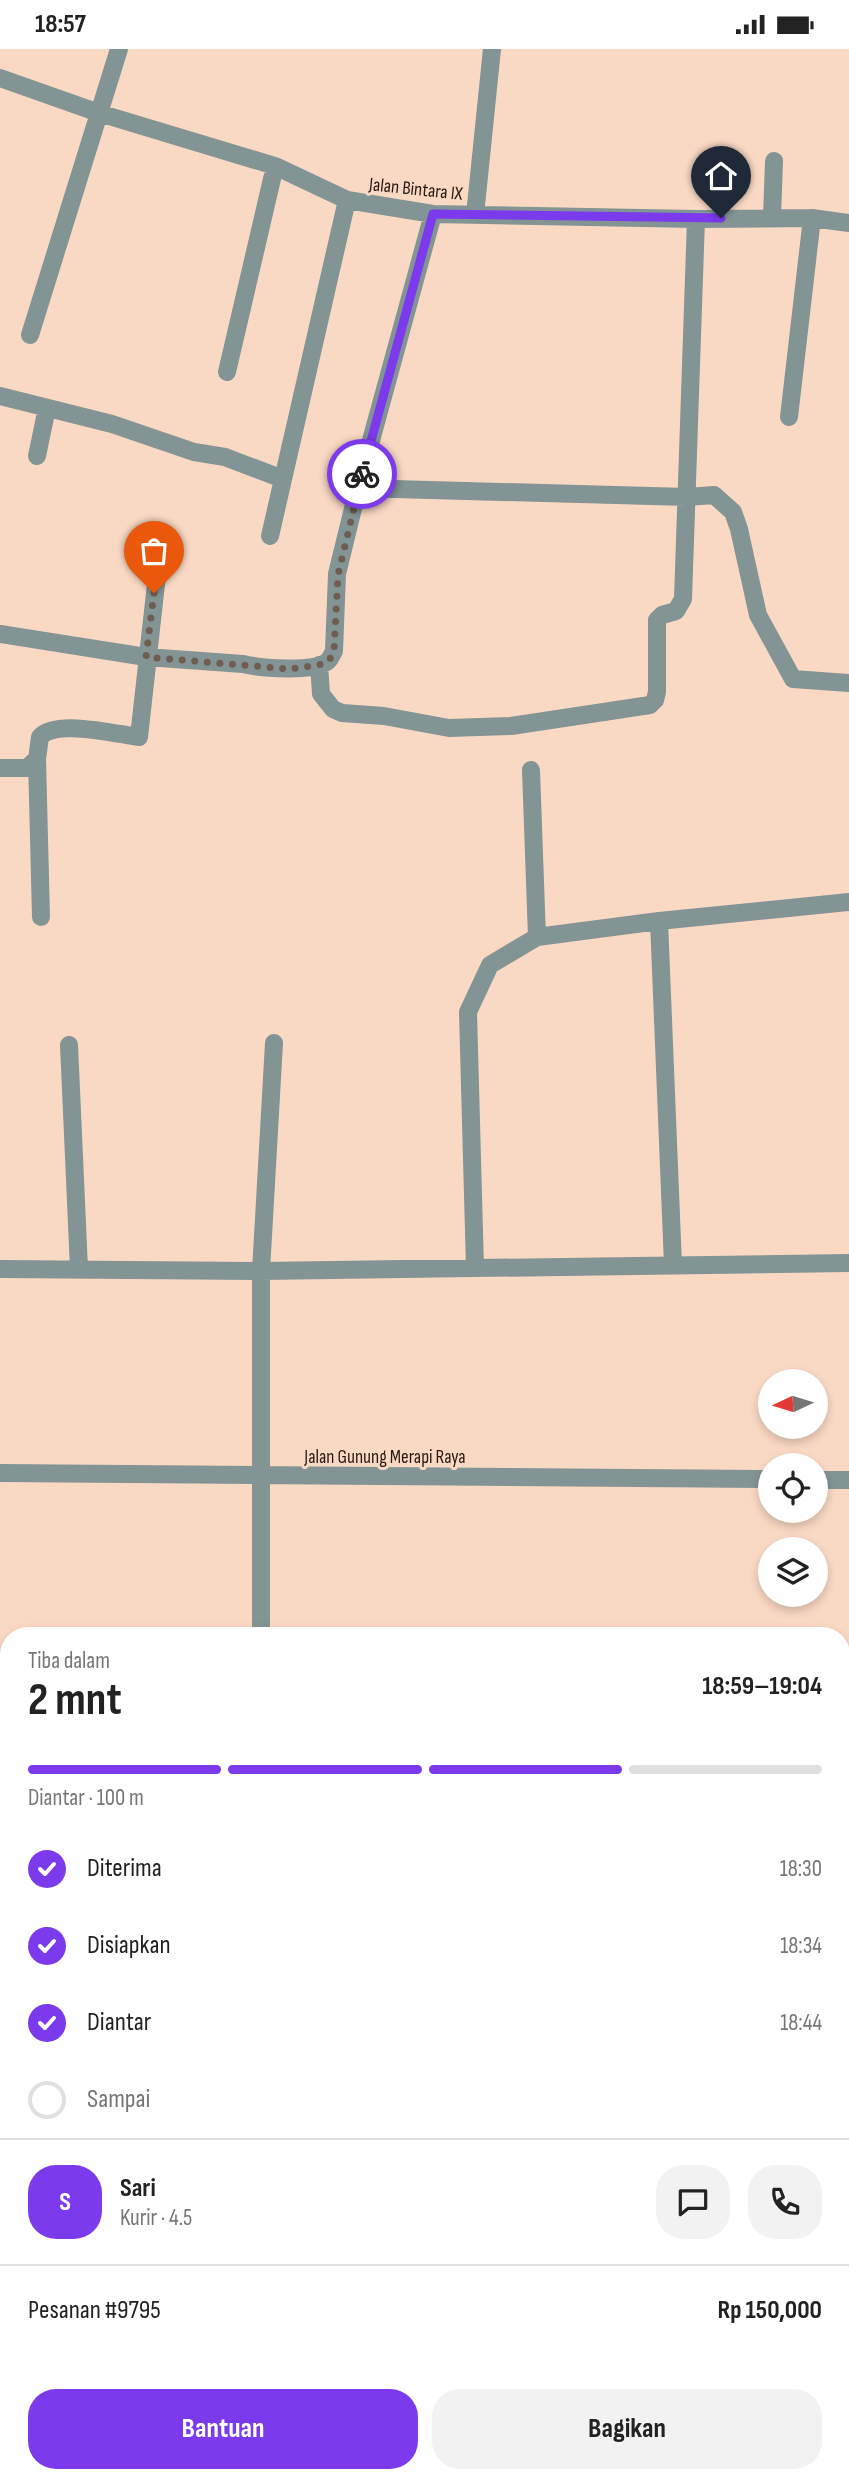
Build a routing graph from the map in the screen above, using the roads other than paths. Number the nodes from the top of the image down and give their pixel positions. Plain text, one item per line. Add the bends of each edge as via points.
1 (119, 49) edge
2 (492, 49) edge
3 (0, 78) edge
4 (99, 113) junction
5 (774, 161) dead end
6 (275, 166) junction
7 (347, 200) junction
8 (433, 214) junction
9 (475, 215) junction
10 (772, 217) junction
11 (812, 218) junction
12 (696, 219) junction
13 (849, 223) edge
14 (30, 335) dead end
15 (228, 372) dead end
16 (0, 396) edge
17 (47, 408) junction
18 (789, 417) dead end
19 (37, 456) dead end
20 (283, 479) junction
21 (358, 488) junction
22 (687, 497) junction
23 (270, 536) dead end
24 (159, 557) dead end
25 (0, 634) edge
26 (146, 657) junction
27 (319, 665) junction
28 (849, 683) edge
29 (37, 758) junction
30 (0, 768) edge
31 (531, 769) dead end
32 (849, 902) edge
33 (41, 917) dead end
34 (659, 921) junction
35 (537, 937) junction
36 (274, 1043) dead end
37 (69, 1045) dead end
38 (849, 1263) edge
39 (673, 1265) junction
40 (475, 1268) junction
41 (0, 1269) edge
42 (79, 1269) junction
43 (261, 1271) junction
44 (0, 1473) edge
45 (259, 1476) junction
46 (758, 1479) edge
47 (828, 1480) edge
48 (849, 1480) edge
49 (261, 1627) edge

1 - 4 street
2 - 9 street
3 - 4 street, Jalan Bintara IX
4 - 6 street, Jalan Bintara IX
4 - 14 street
5 - 10 street
6 - 7 street, Jalan Bintara IX
6 - 15 street
7 - 8 street, Jalan Bintara IX
7 - 20 street
8 - 9 street, Jalan Bintara IX
8 - 21 street
9 - 12 street, Jalan Bintara IX
10 - 11 street, Jalan Bintara IX
10 - 12 street, Jalan Bintara IX
11 - 13 street, Jalan Bintara IX
11 - 18 street
12 - 22 street
16 - 17 street
17 - 19 street
17 - 20 street via 225,457
20 - 23 street
21 - 22 street
21 - 27 street via 338,575 334,651 329,661
22 - 27 street via 683,599 676,611 657,620 657,692 650,705 511,726 449,728 333,709 321,694
22 - 28 street via 714,495 733,512 758,615 793,678
24 - 26 street
25 - 26 street
26 - 27 street via 289,669
26 - 29 street via 139,737 51,729 40,737
29 - 30 street via 27,768
29 - 33 street
31 - 35 street
32 - 34 street
34 - 35 street
34 - 39 street
35 - 40 street via 490,965 468,1012
36 - 43 street
37 - 42 street
38 - 39 street
39 - 40 street
40 - 43 street
41 - 42 street
42 - 43 street
43 - 45 street
44 - 45 street, Jalan Gunung Merapi Raya
45 - 46 street, Jalan Gunung Merapi Raya
45 - 49 street
47 - 48 street

